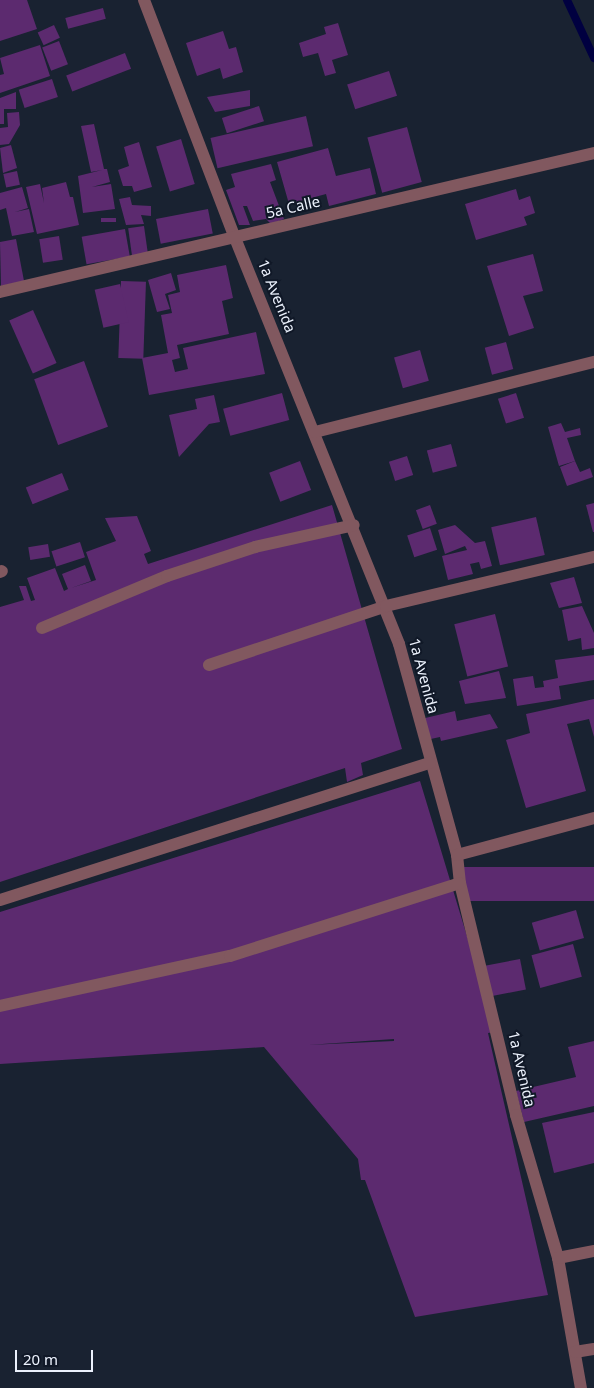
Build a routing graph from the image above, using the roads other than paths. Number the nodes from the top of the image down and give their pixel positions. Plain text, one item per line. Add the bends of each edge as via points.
1 (144, 0) edge
2 (594, 153) edge
3 (235, 238) junction
4 (0, 292) edge
5 (594, 362) edge
6 (315, 432) junction
7 (354, 525) junction
8 (594, 557) edge
9 (386, 606) junction
10 (42, 628) dead end
11 (209, 665) dead end
12 (430, 763) junction
13 (594, 818) edge
14 (458, 855) junction
15 (460, 883) junction
16 (0, 900) edge
17 (0, 1006) edge
18 (594, 1251) edge
19 (558, 1258) junction
20 (594, 1348) edge
21 (574, 1352) junction
22 (581, 1388) edge

1 - 3 street, 1a Avenida
2 - 3 street, 5a Calle
3 - 4 street, 5a Calle
3 - 6 street, 1a Avenida
5 - 6 street
6 - 7 street, 1a Avenida
7 - 9 street, 1a Avenida
7 - 10 street via 255,547 167,576
8 - 9 street
9 - 11 street
9 - 12 street, 1a Avenida
12 - 14 street, 1a Avenida
12 - 16 street
13 - 14 street
14 - 15 street, 1a Avenida
15 - 17 street via 230,956
15 - 19 street, 1a Avenida via 516,1115
18 - 19 street
19 - 21 street, 1a Avenida
20 - 21 street
21 - 22 street, 1a Avenida

